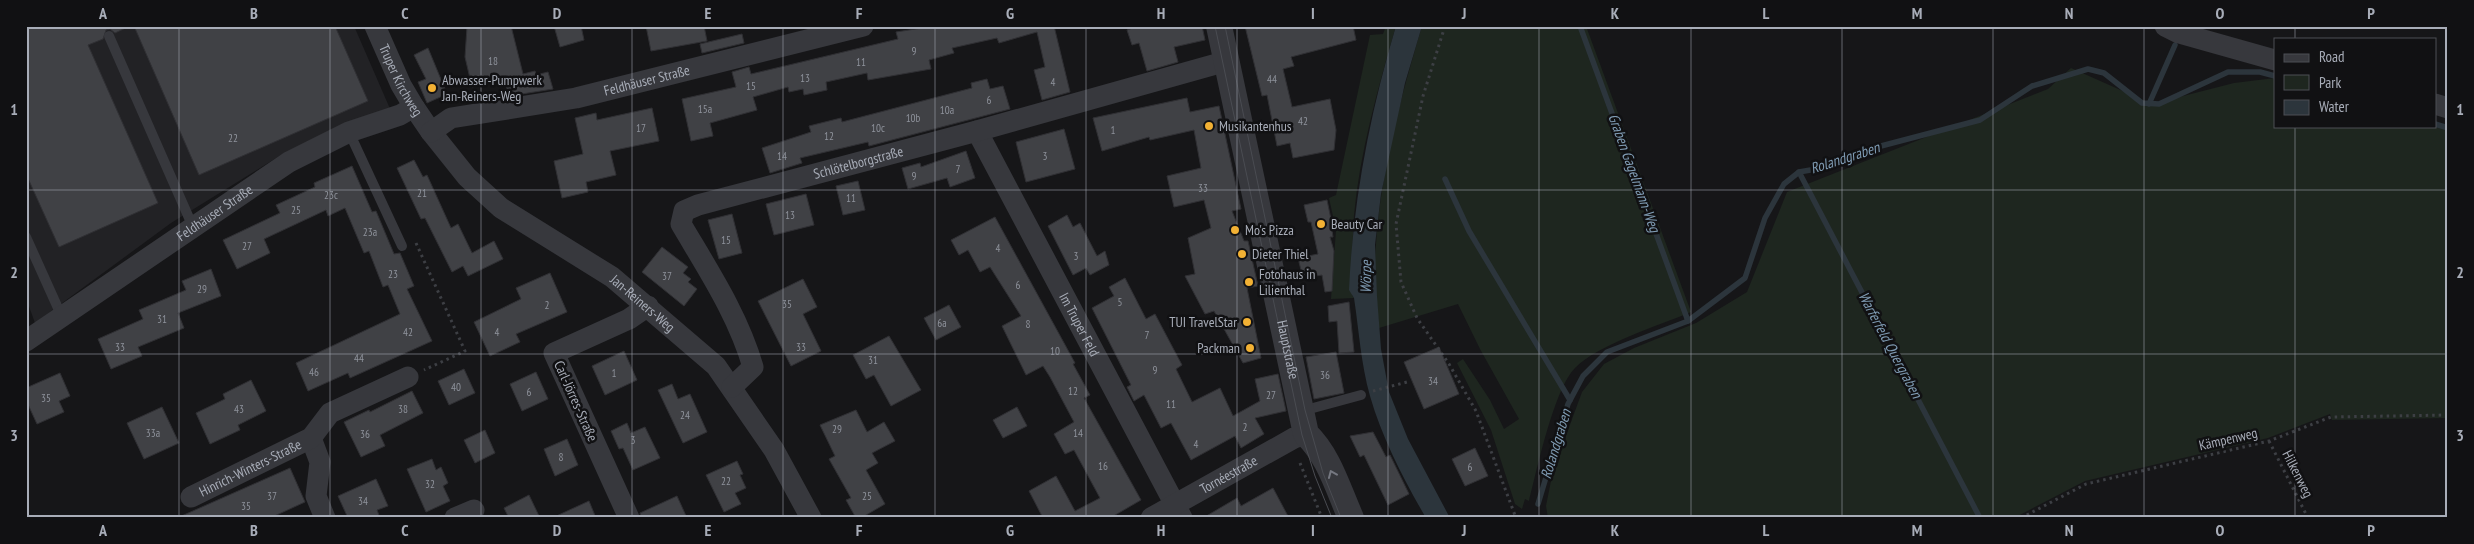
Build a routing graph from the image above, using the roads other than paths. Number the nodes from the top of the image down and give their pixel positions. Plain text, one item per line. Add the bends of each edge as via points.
1 (375, 26) edge
2 (863, 26) edge
3 (1219, 26) edge
4 (2165, 26) edge
5 (109, 36) dead end
6 (1227, 60) junction
7 (2274, 60) edge
8 (2436, 104) edge
9 (414, 107) junction
10 (2448, 108) edge
11 (976, 131) junction
12 (349, 132) junction
13 (431, 132) junction
14 (193, 227) junction
15 (26, 237) edge
16 (402, 246) dead end
17 (648, 306) junction
18 (62, 317) junction
19 (26, 341) edge
20 (408, 377) road end
21 (732, 387) junction
22 (1361, 395) road end
23 (1300, 428) junction
24 (311, 438) junction
25 (191, 497) dead end
26 (1178, 511) edge
27 (326, 518) edge
28 (629, 518) edge
29 (812, 518) edge
30 (1150, 518) edge
31 (1351, 518) edge

1 - 9 street, Truper Kirchweg
2 - 13 street, Feldhäuser Straße via 576,98 451,118
3 - 6 street, Hauptstraße
4 - 7 street via 2179,33
5 - 14 lane
6 - 11 street, Schlötelborgstraße
6 - 23 street, Hauptstraße
8 - 10 street
9 - 12 street, Feldhäuser Straße
9 - 13 street, Truper Kirchweg
11 - 21 street, Schlötelborgstraße via 684,211 681,224 732,312 753,367
11 - 26 street, Im Truper Feld
12 - 14 street, Feldhäuser Straße via 288,162
12 - 16 lane
13 - 17 street, Jan-Reiners-Weg via 467,177 501,208 612,277
14 - 18 street, Feldhäuser Straße
15 - 18 lane
17 - 21 street, Jan-Reiners-Weg via 716,366
17 - 28 street, Carl-Jörres-Straße via 629,319 554,352
18 - 19 street, Feldhäuser Straße
20 - 24 street, Hinrich-Winters-Straße via 330,413
21 - 29 street, Jan-Reiners-Weg via 774,450
22 - 23 lane
23 - 26 street, Tornéestraße
31 -> 23 street, Hauptstraße via 1325,458
24 - 25 street, Hinrich-Winters-Straße
24 - 27 street, Hinrich-Winters-Straße via 320,462 316,496
26 - 30 street, Tornéestraße

